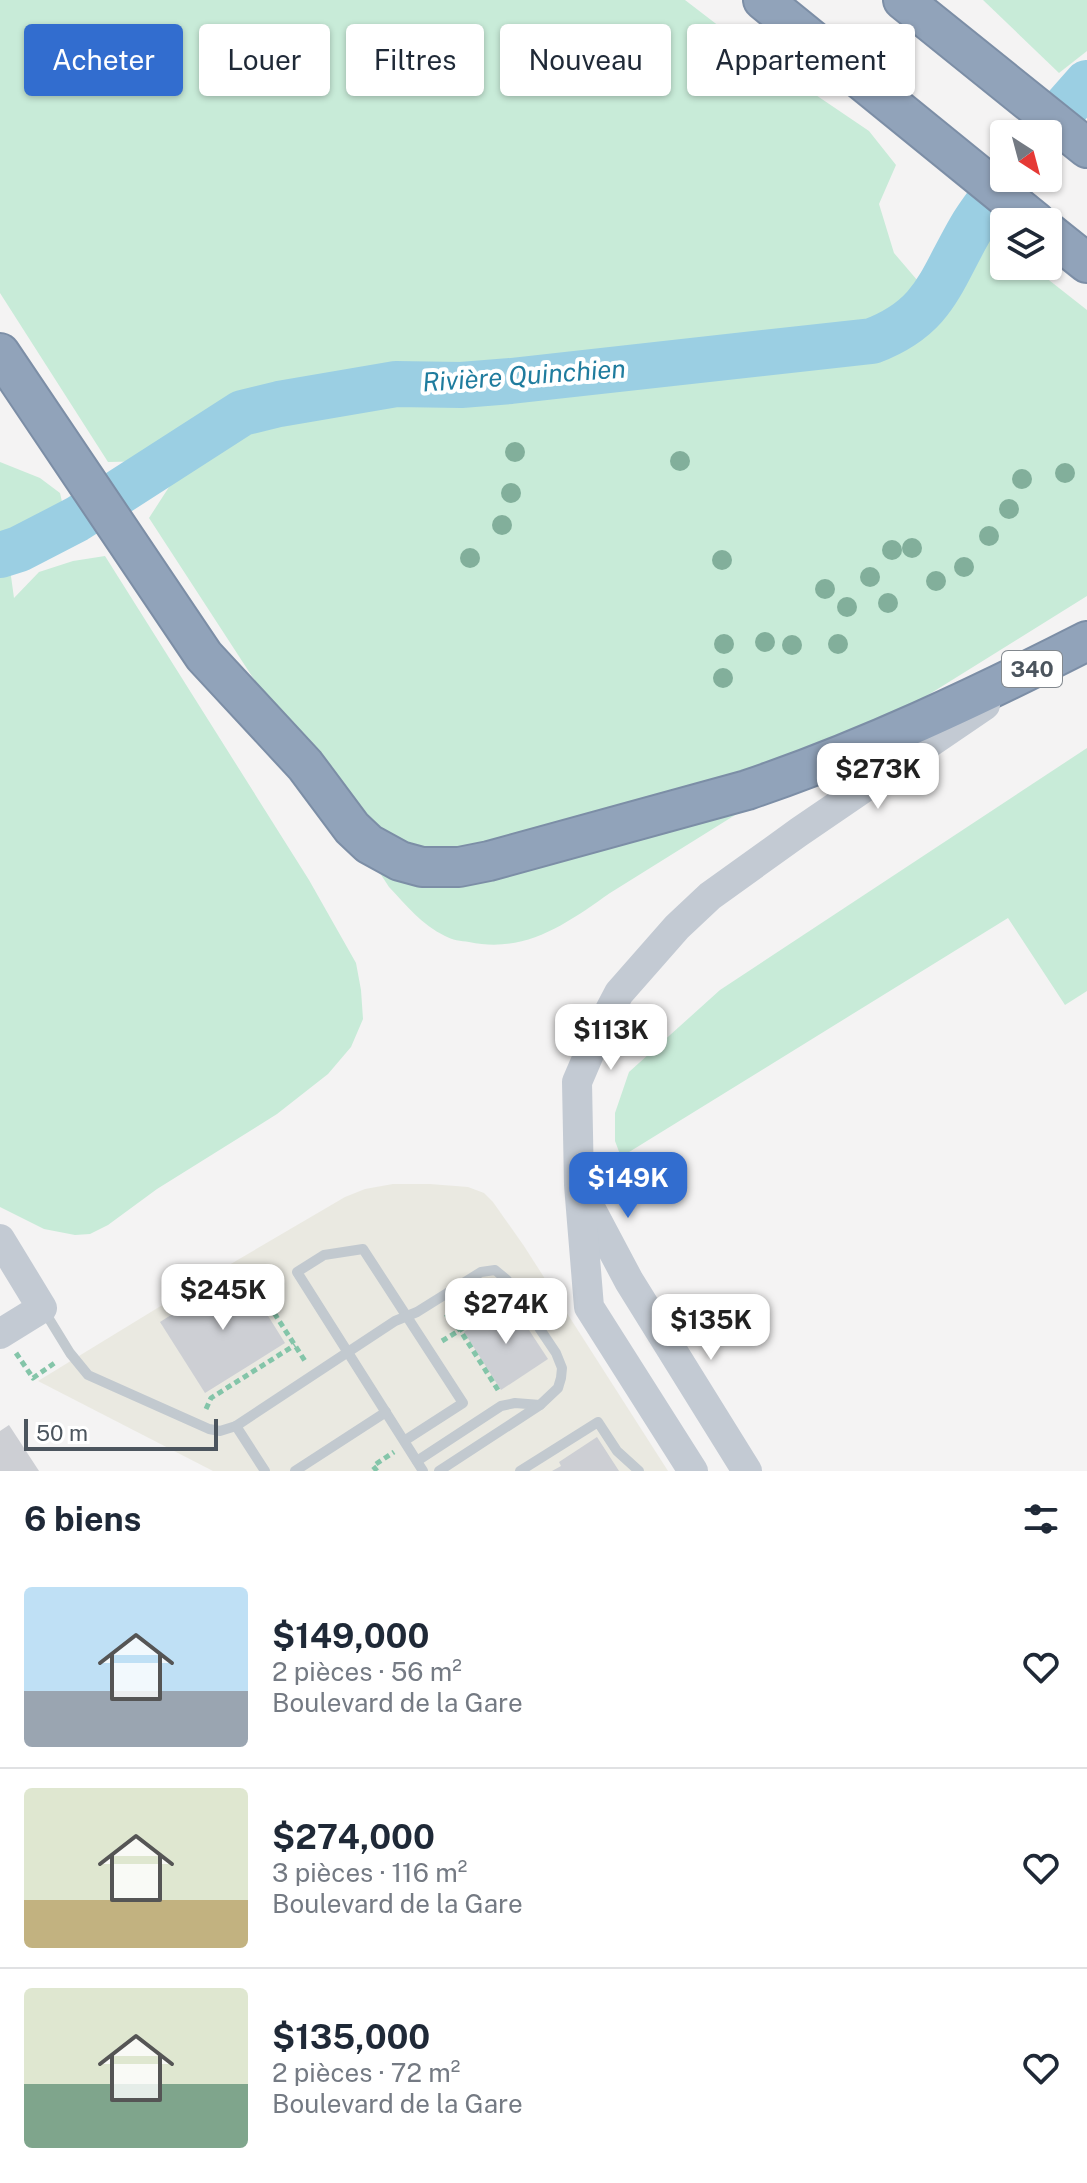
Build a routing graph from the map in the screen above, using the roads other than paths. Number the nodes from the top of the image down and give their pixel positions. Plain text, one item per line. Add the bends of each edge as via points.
1 (763, 0) edge
2 (903, 0) edge
3 (934, 0) edge
4 (1026, 100) junction
5 (1085, 147) edge
6 (1019, 208) edge
7 (1062, 243) edge
8 (1087, 263) edge
9 (0, 353) edge
10 (1087, 641) edge
11 (579, 1185) junction
12 (0, 1239) edge
13 (42, 1308) junction
14 (406, 1316) junction
15 (7, 1343) edge
16 (347, 1352) junction
17 (540, 1405) junction
18 (386, 1412) junction
19 (236, 1426) junction
20 (404, 1441) junction
21 (417, 1461) junction
22 (265, 1471) edge
23 (295, 1471) edge
24 (423, 1471) edge
25 (439, 1471) edge
26 (520, 1471) edge
27 (639, 1471) edge
28 (693, 1471) edge
29 (747, 1471) edge

1 - 6 highway
2 - 4 highway
3 - 4 highway
4 - 5 highway
7 - 8 highway
9 - 10 highway, 340 via 204,656 305,765 352,828 369,844 422,867 489,861 747,790 976,697
10 - 11 main road, 340 via 799,832 710,896 677,927 619,993 577,1082
11 - 28 main road via 589,1307
11 - 29 main road via 629,1281
12 - 13 main road
13 - 15 main road
13 - 19 lane via 79,1365 100,1382 209,1429
14 - 16 lane
14 - 16 lane via 363,1249 324,1255 297,1272
14 - 17 lane via 481,1272 495,1270 507,1280 562,1368 558,1388
14 - 20 lane via 463,1403
16 - 18 lane
16 - 19 lane
17 - 21 lane via 501,1406
17 - 25 lane
18 - 20 lane
18 - 23 lane
19 - 22 lane
20 - 21 lane
21 - 24 lane
26 - 27 lane via 598,1422 617,1451

